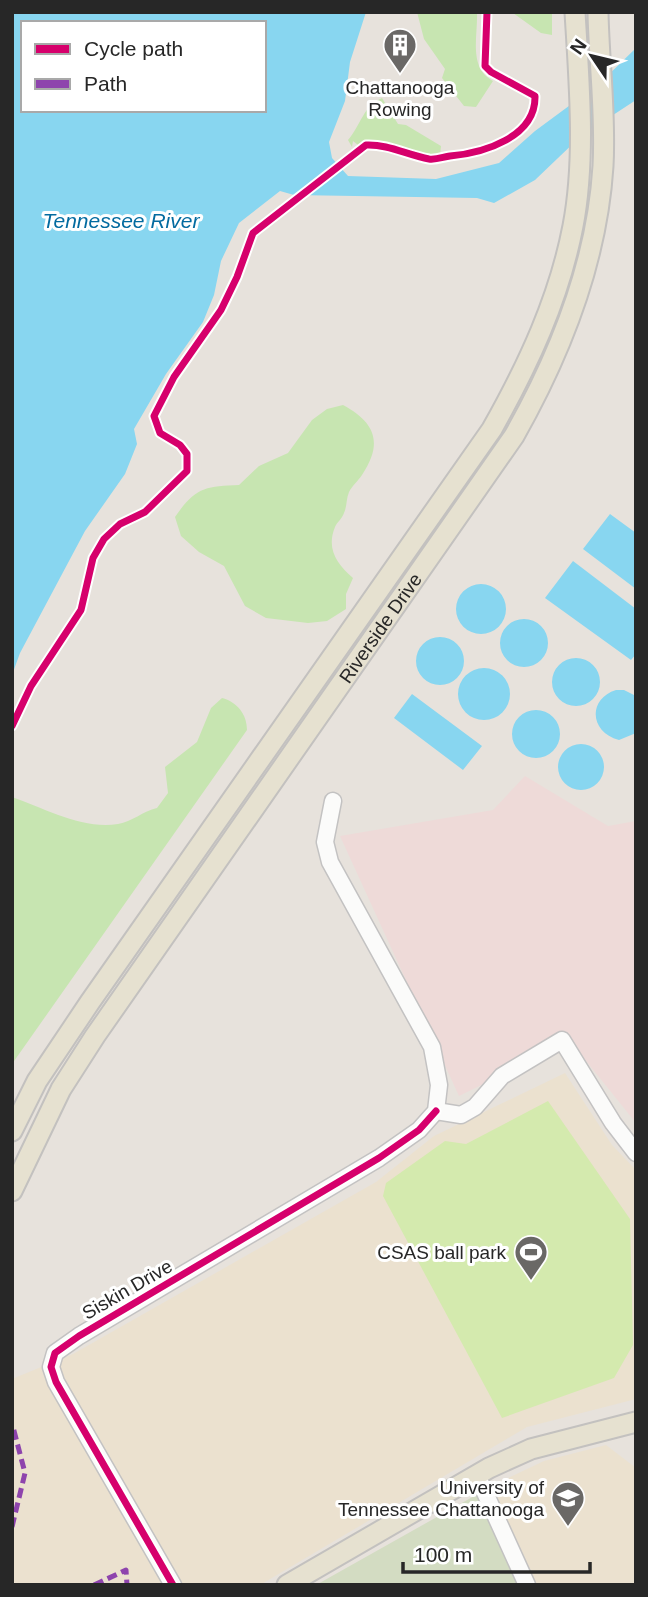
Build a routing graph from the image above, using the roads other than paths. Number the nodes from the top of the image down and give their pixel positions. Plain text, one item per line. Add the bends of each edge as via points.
1 (575, 12) edge
2 (598, 12) edge
3 (333, 802) dead end
4 (436, 1111) junction
5 (12, 1131) edge
6 (636, 1153) edge
7 (12, 1191) edge
8 (636, 1422) edge
9 (477, 1475) junction
10 (173, 1585) edge
11 (287, 1585) edge
12 (527, 1585) edge

1 - 5 main road, Riverside Drive via 578,152 573,225 556,292 528,365 492,429 90,1002 37,1081
2 - 7 main road, Riverside Drive via 603,166 585,274 561,345 514,436 95,1036 61,1089
3 - 4 street via 325,842 330,862 432,1047 439,1085
4 - 6 street via 461,1115 502,1076 562,1041
4 - 10 street, Siskin Drive via 419,1130 379,1158 55,1353 51,1367 56,1382
8 - 9 main road via 531,1449
9 - 11 main road
9 - 12 street

